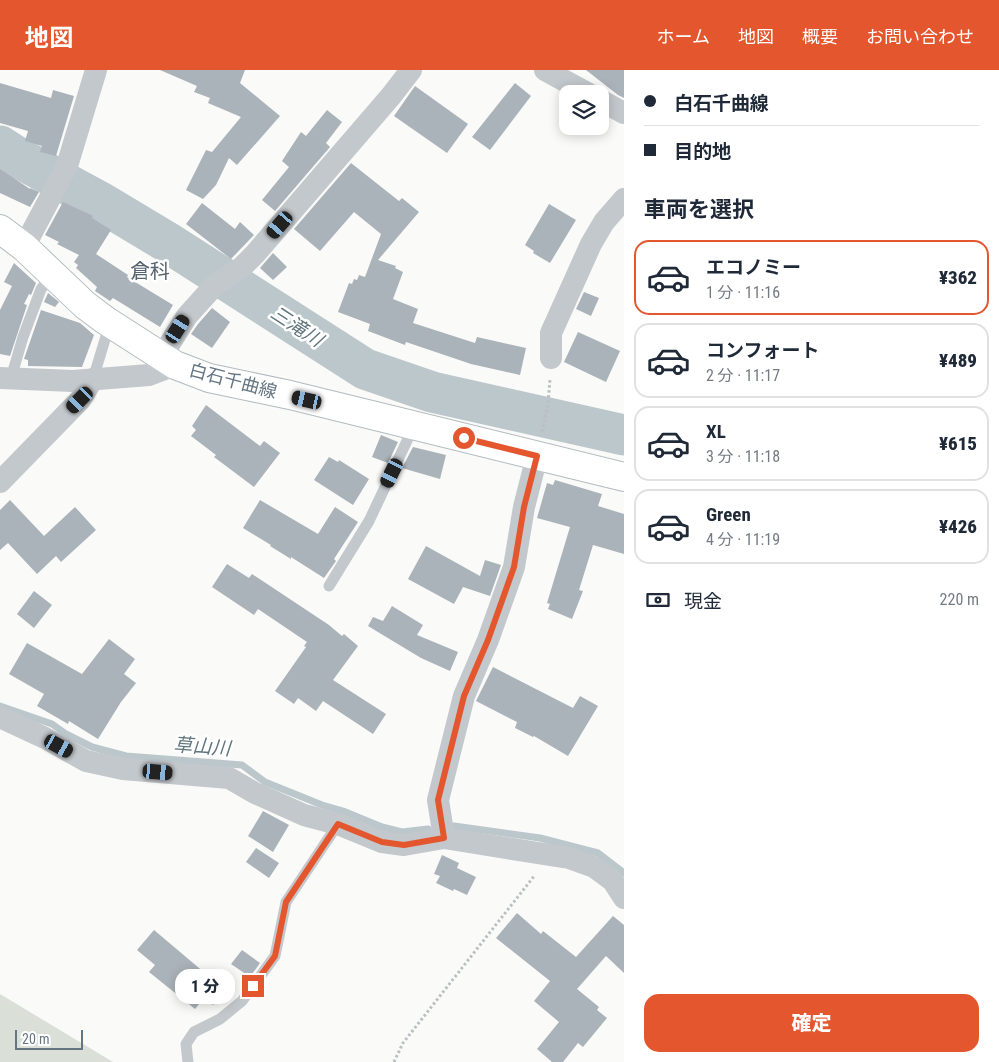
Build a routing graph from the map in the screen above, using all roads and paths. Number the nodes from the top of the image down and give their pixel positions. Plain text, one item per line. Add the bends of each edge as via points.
1 (96, 70) edge
2 (411, 70) edge
3 (545, 70) edge
4 (572, 85) edge
5 (609, 105) edge
6 (624, 113) edge
7 (624, 199) edge
8 (0, 228) edge
9 (24, 247) junction
10 (53, 274) junction
11 (110, 323) junction
12 (552, 358) dead end
13 (168, 360) junction
14 (5, 378) edge
15 (93, 379) junction
16 (548, 404) dead end
17 (414, 426) junction
18 (539, 445) junction
19 (624, 476) edge
20 (0, 482) edge
21 (329, 586) dead end
22 (0, 717) edge
23 (338, 824) junction
24 (444, 838) junction
25 (551, 855) junction
26 (624, 898) edge
27 (188, 1062) edge
28 (394, 1062) edge

1 - 9 street via 67,166
2 - 13 street via 392,96 241,268 214,286 187,316
3 - 4 street
5 - 6 street
7 - 12 street via 590,244 551,333
8 - 9 main road, 白石千曲線
9 - 10 main road, 白石千曲線
10 - 11 main road, 白石千曲線 via 85,305
10 - 14 lane via 41,289
11 - 13 main road, 白石千曲線
11 - 15 lane
13 - 15 street via 149,375
13 - 17 main road, 白石千曲線 via 209,378
14 - 15 street
15 - 20 street via 80,400
16 - 18 path
17 - 18 main road, 白石千曲線
17 - 21 lane via 369,521
18 - 19 main road, 白石千曲線
18 - 24 street via 514,567 464,696 438,800
22 - 23 street via 86,761 123,769 229,778 304,815
23 - 24 street via 382,842 404,845
23 - 27 lane via 286,902 275,956 242,1001 220,1019 194,1032 186,1044
24 - 25 street
25 - 26 street via 594,867 613,881
25 - 28 path via 403,1043

